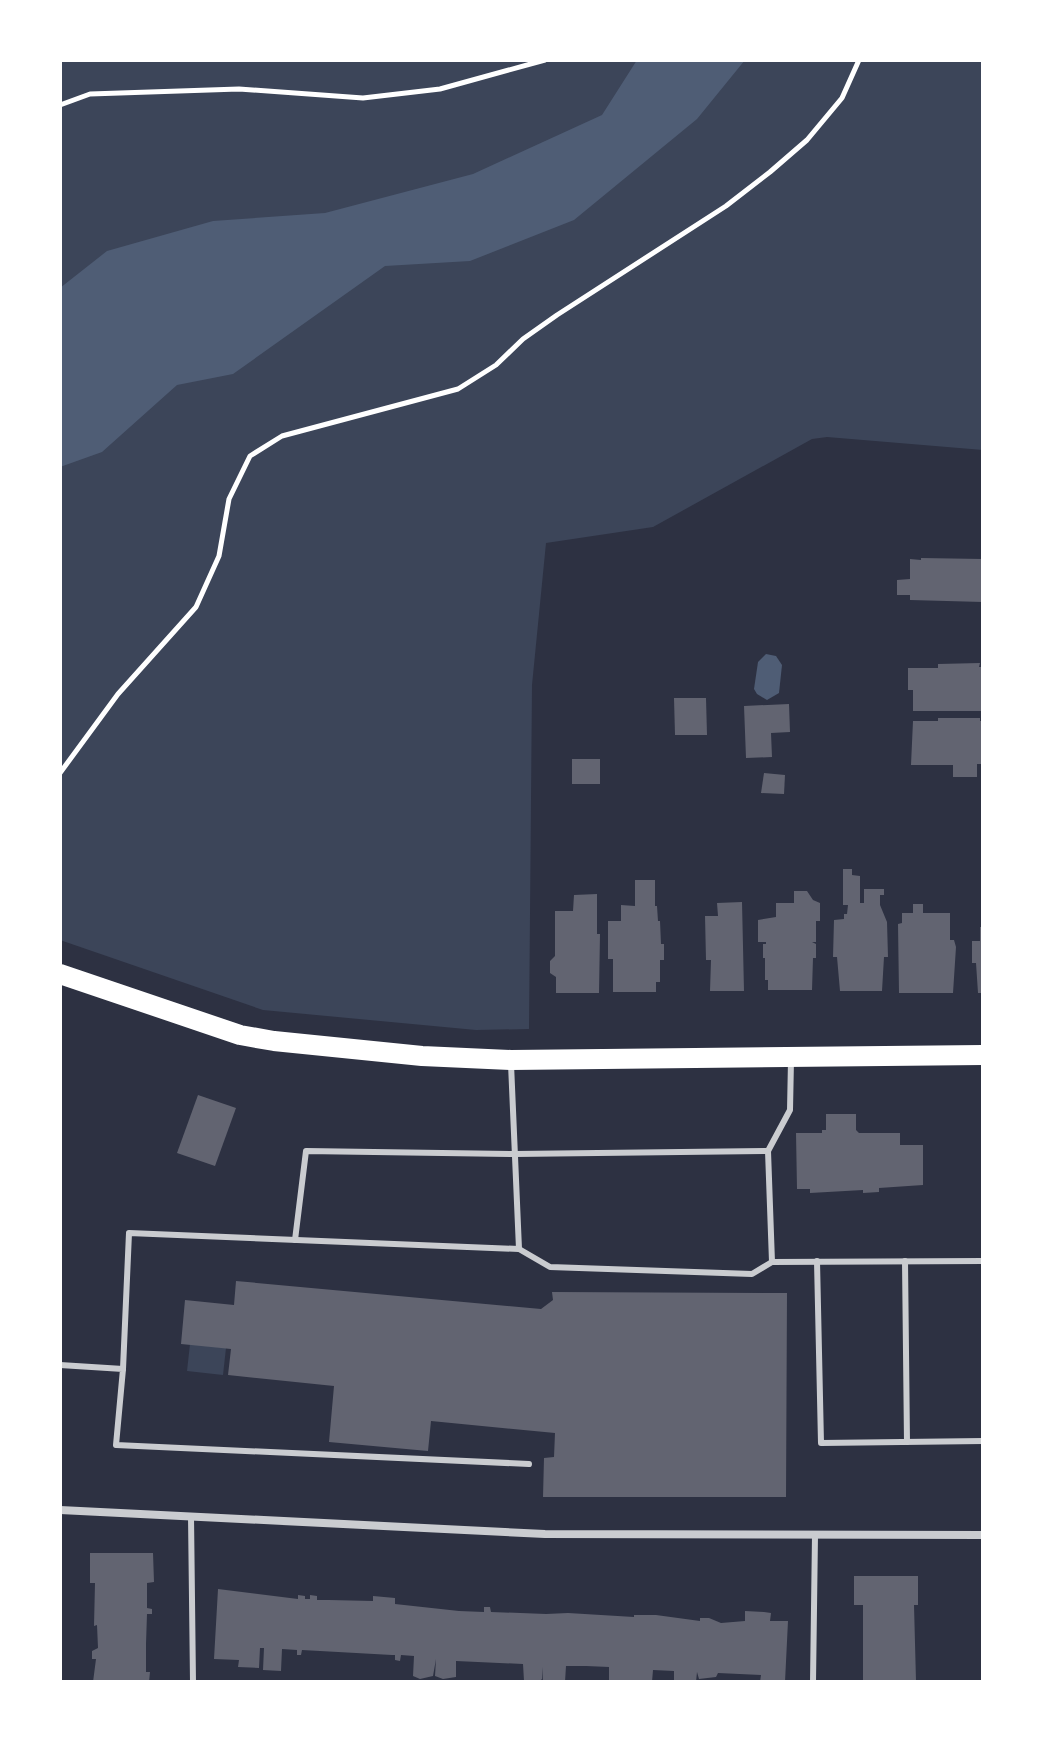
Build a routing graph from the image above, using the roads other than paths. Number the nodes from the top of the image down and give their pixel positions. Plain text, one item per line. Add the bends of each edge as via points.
1 (60, 974) edge
2 (983, 1055) edge
3 (791, 1057) junction
4 (511, 1060) junction
5 (768, 1151) junction
6 (515, 1154) junction
7 (295, 1240) junction
8 (519, 1249) junction
9 (817, 1261) junction
10 (905, 1261) junction
11 (983, 1261) edge
12 (772, 1262) junction
13 (60, 1365) edge
14 (123, 1369) junction
15 (983, 1441) edge
16 (907, 1442) junction
17 (529, 1464) dead end
18 (60, 1510) edge
19 (191, 1516) junction
20 (815, 1535) junction
21 (983, 1535) edge
22 (193, 1682) edge
23 (813, 1682) edge

1 - 4 main road via 249,1036 422,1056
2 - 3 main road
3 - 4 main road
3 - 5 lane via 790,1110
4 - 6 lane
5 - 6 lane
5 - 12 lane
6 - 7 lane via 306,1151
6 - 8 lane
7 - 8 lane
7 - 14 lane via 129,1233
8 - 12 lane via 550,1267 752,1274
9 - 10 lane
9 - 12 lane
9 - 16 lane via 821,1443
10 - 11 lane
10 - 16 lane
13 - 14 lane
14 - 17 lane via 116,1445
15 - 16 lane
18 - 19 street
19 - 20 street via 545,1534
19 - 22 lane
20 - 21 street
20 - 23 lane

